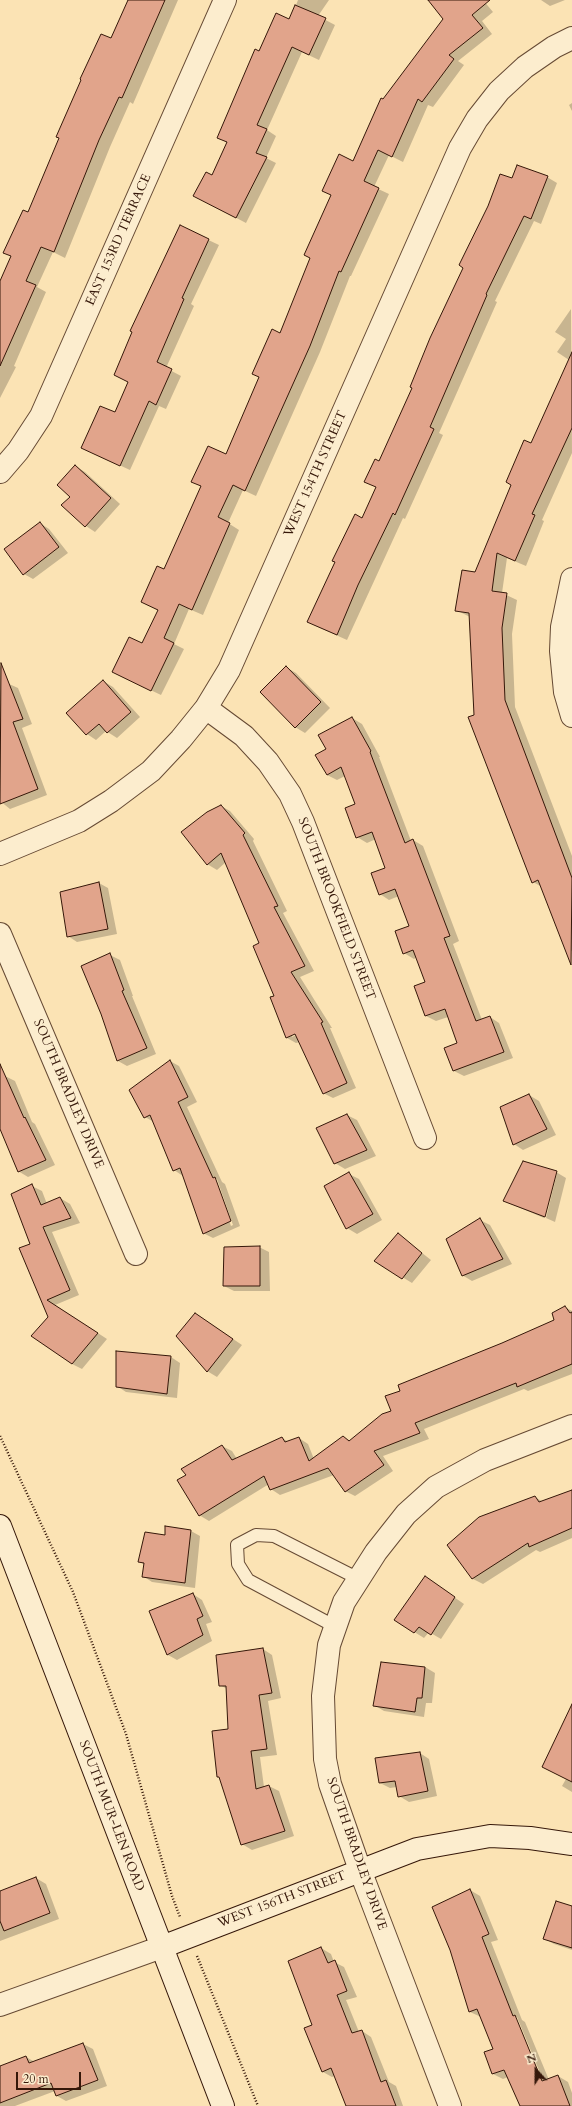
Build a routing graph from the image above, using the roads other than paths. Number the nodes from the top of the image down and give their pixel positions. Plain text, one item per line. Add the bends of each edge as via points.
1 (225, 0) edge
2 (572, 38) edge
3 (0, 472) edge
4 (572, 579) edge
5 (206, 708) junction
6 (572, 716) edge
7 (0, 854) edge
8 (0, 934) edge
9 (425, 1138) dead end
10 (136, 1254) dead end
11 (572, 1426) edge
12 (0, 1526) edge
13 (359, 1578) junction
14 (336, 1627) junction
15 (572, 1844) edge
16 (360, 1870) junction
17 (162, 1947) junction
18 (0, 2005) edge
19 (223, 2106) edge
20 (450, 2106) edge

1 - 3 street, EAST 153RD TERRACE via 41,416 18,451
2 - 5 street, WEST 154TH STREET via 525,67 499,91 477,119 460,148 232,663
4 - 6 street via 562,627 561,651 565,692
5 - 7 street, WEST 154TH STREET via 151,771 111,801 79,821
5 - 9 street, SOUTH BROOKFIELD STREET via 244,736 268,762 290,794
8 - 10 street, SOUTH BRADLEY DRIVE
11 - 13 street, SOUTH BRADLEY DRIVE via 484,1460 436,1486 406,1514
12 - 17 street, SOUTH MUR-LEN ROAD
13 - 14 street, SOUTH BRADLEY DRIVE via 344,1602
13 - 14 lane via 274,1536 256,1535 237,1545 238,1564 248,1580
14 - 16 street, SOUTH BRADLEY DRIVE via 329,1645 323,1696 325,1759 338,1809
15 - 16 street, WEST 156TH STREET via 490,1836 417,1849
16 - 17 street, WEST 156TH STREET
16 - 20 street, SOUTH BRADLEY DRIVE
17 - 18 street, WEST 156TH STREET
17 - 19 street, SOUTH MUR-LEN ROAD

